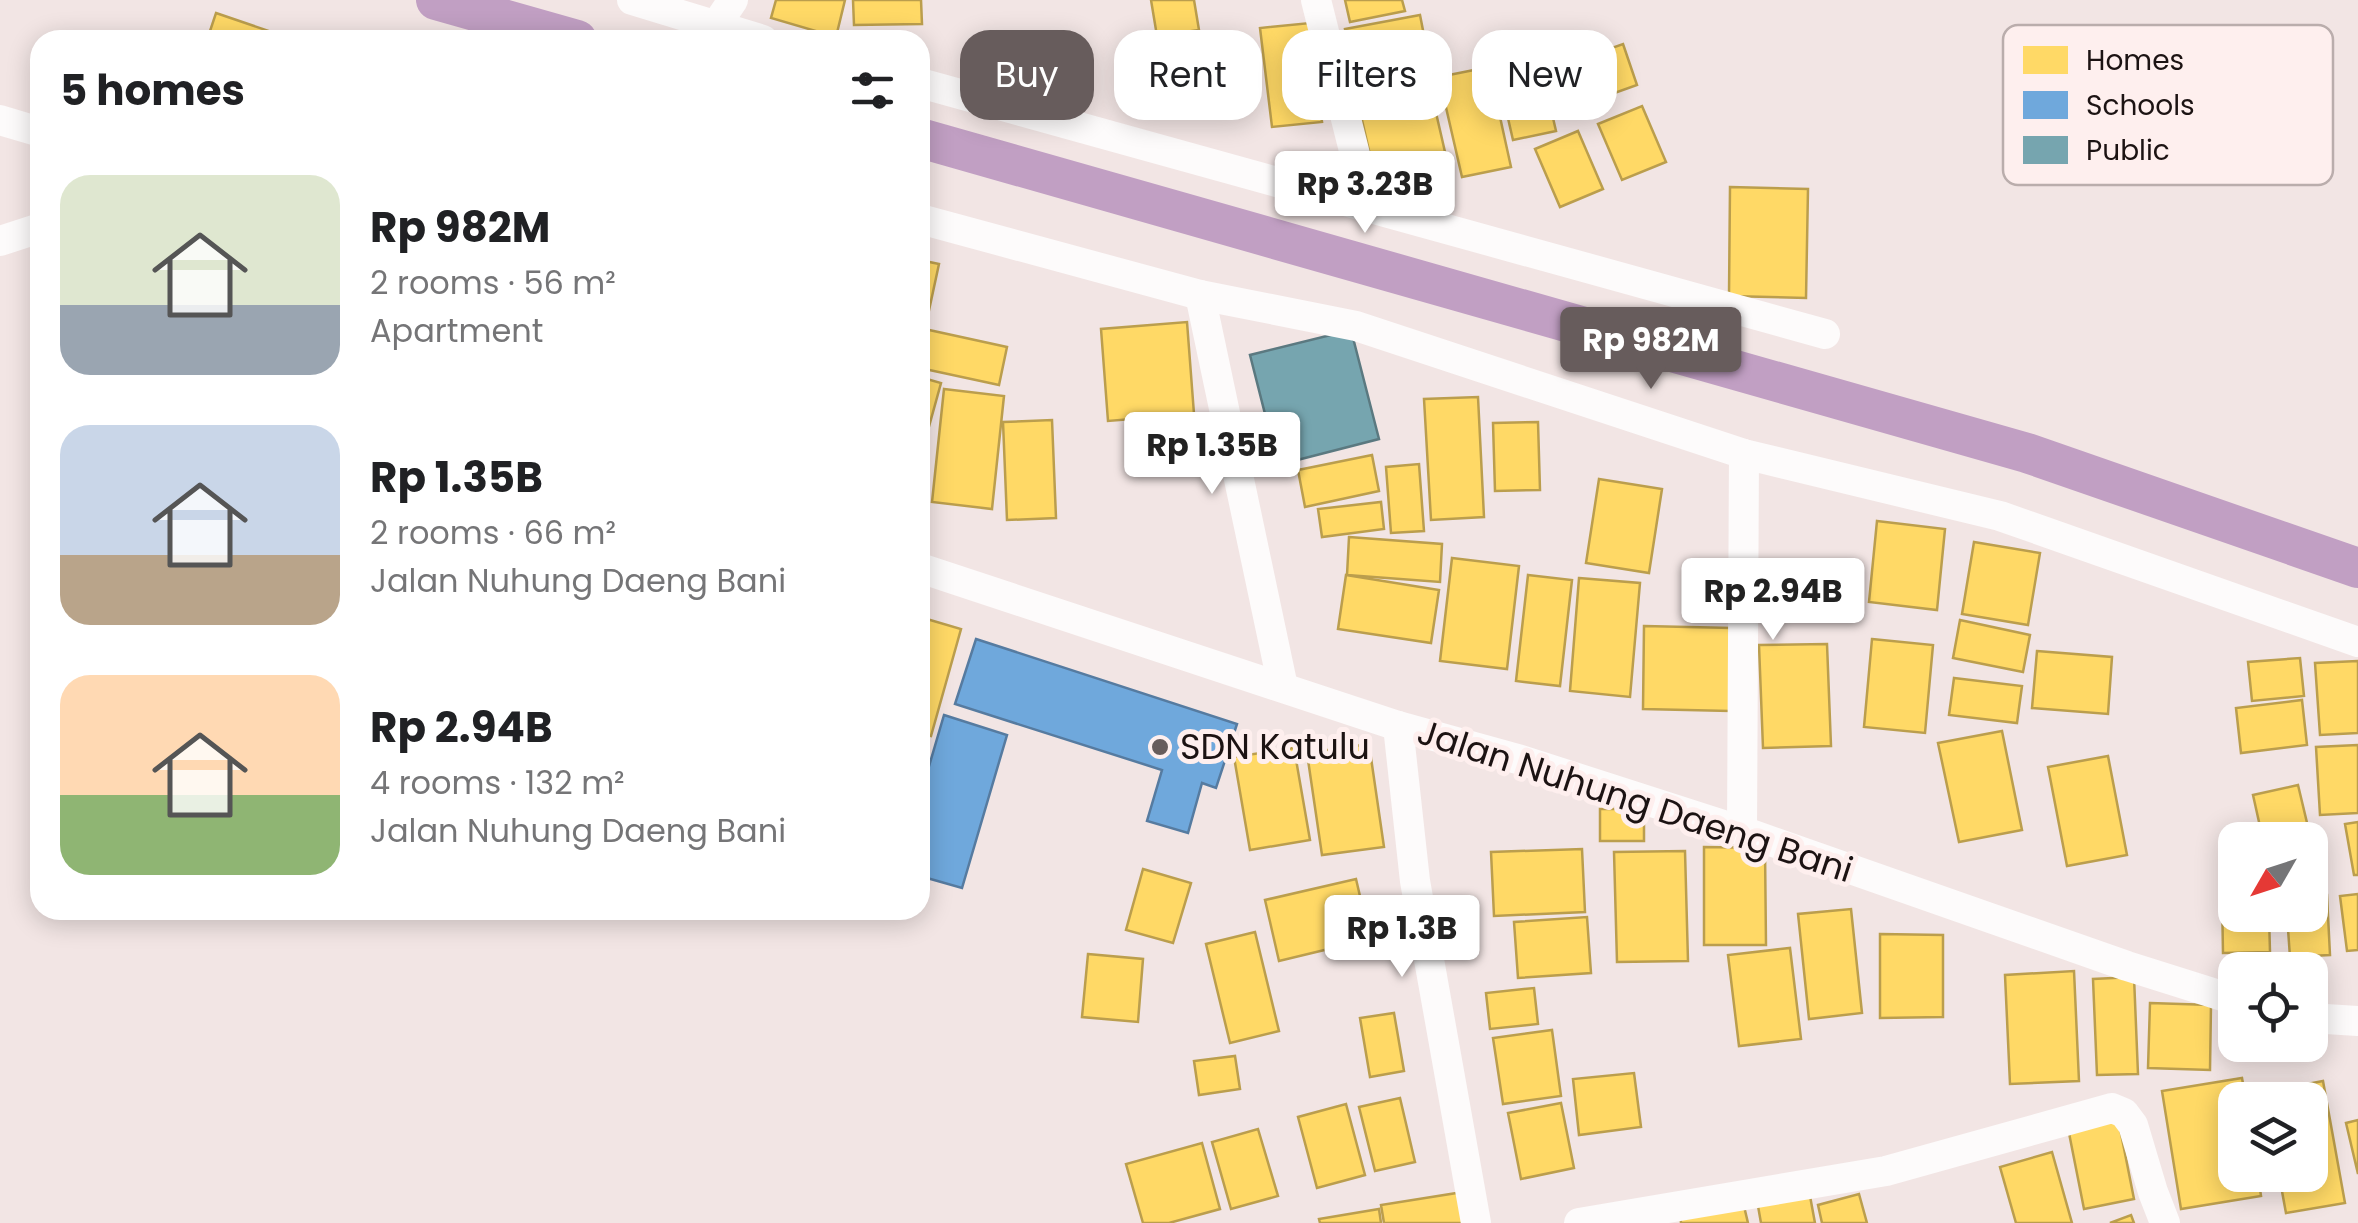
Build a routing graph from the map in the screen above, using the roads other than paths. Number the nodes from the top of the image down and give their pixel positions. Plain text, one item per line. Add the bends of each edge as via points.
1 (632, 0) edge
2 (733, 0) edge
3 (1316, 0) edge
4 (704, 30) edge
5 (713, 30) edge
6 (930, 86) edge
7 (0, 120) edge
8 (30, 129) edge
9 (1368, 206) junction
10 (930, 222) edge
11 (30, 231) edge
12 (0, 241) edge
13 (1200, 294) junction
14 (1826, 334) dead end
15 (1744, 454) junction
16 (930, 571) edge
17 (2358, 642) edge
18 (1283, 686) junction
19 (1398, 726) junction
20 (1742, 831) junction
21 (2218, 995) edge
22 (2328, 1020) edge
23 (2358, 1022) edge
24 (1476, 1223) edge
25 (1578, 1223) edge
26 (2165, 1223) edge

1 - 4 street
2 - 5 street
3 - 9 street
6 - 9 street
7 - 8 street
9 - 14 street
10 - 13 street
11 - 12 street
13 - 15 street via 1356,326
13 - 18 street
15 - 17 street via 2000,516
15 - 20 street
16 - 18 street, Jalan Nuhung Daeng Bani
18 - 19 street, Jalan Nuhung Daeng Bani
19 - 20 street, Jalan Nuhung Daeng Bani
19 - 24 street via 1415,881
20 - 21 street, Jalan Nuhung Daeng Bani
22 - 23 street
25 - 26 street via 1886,1171 2112,1108 2133,1125

